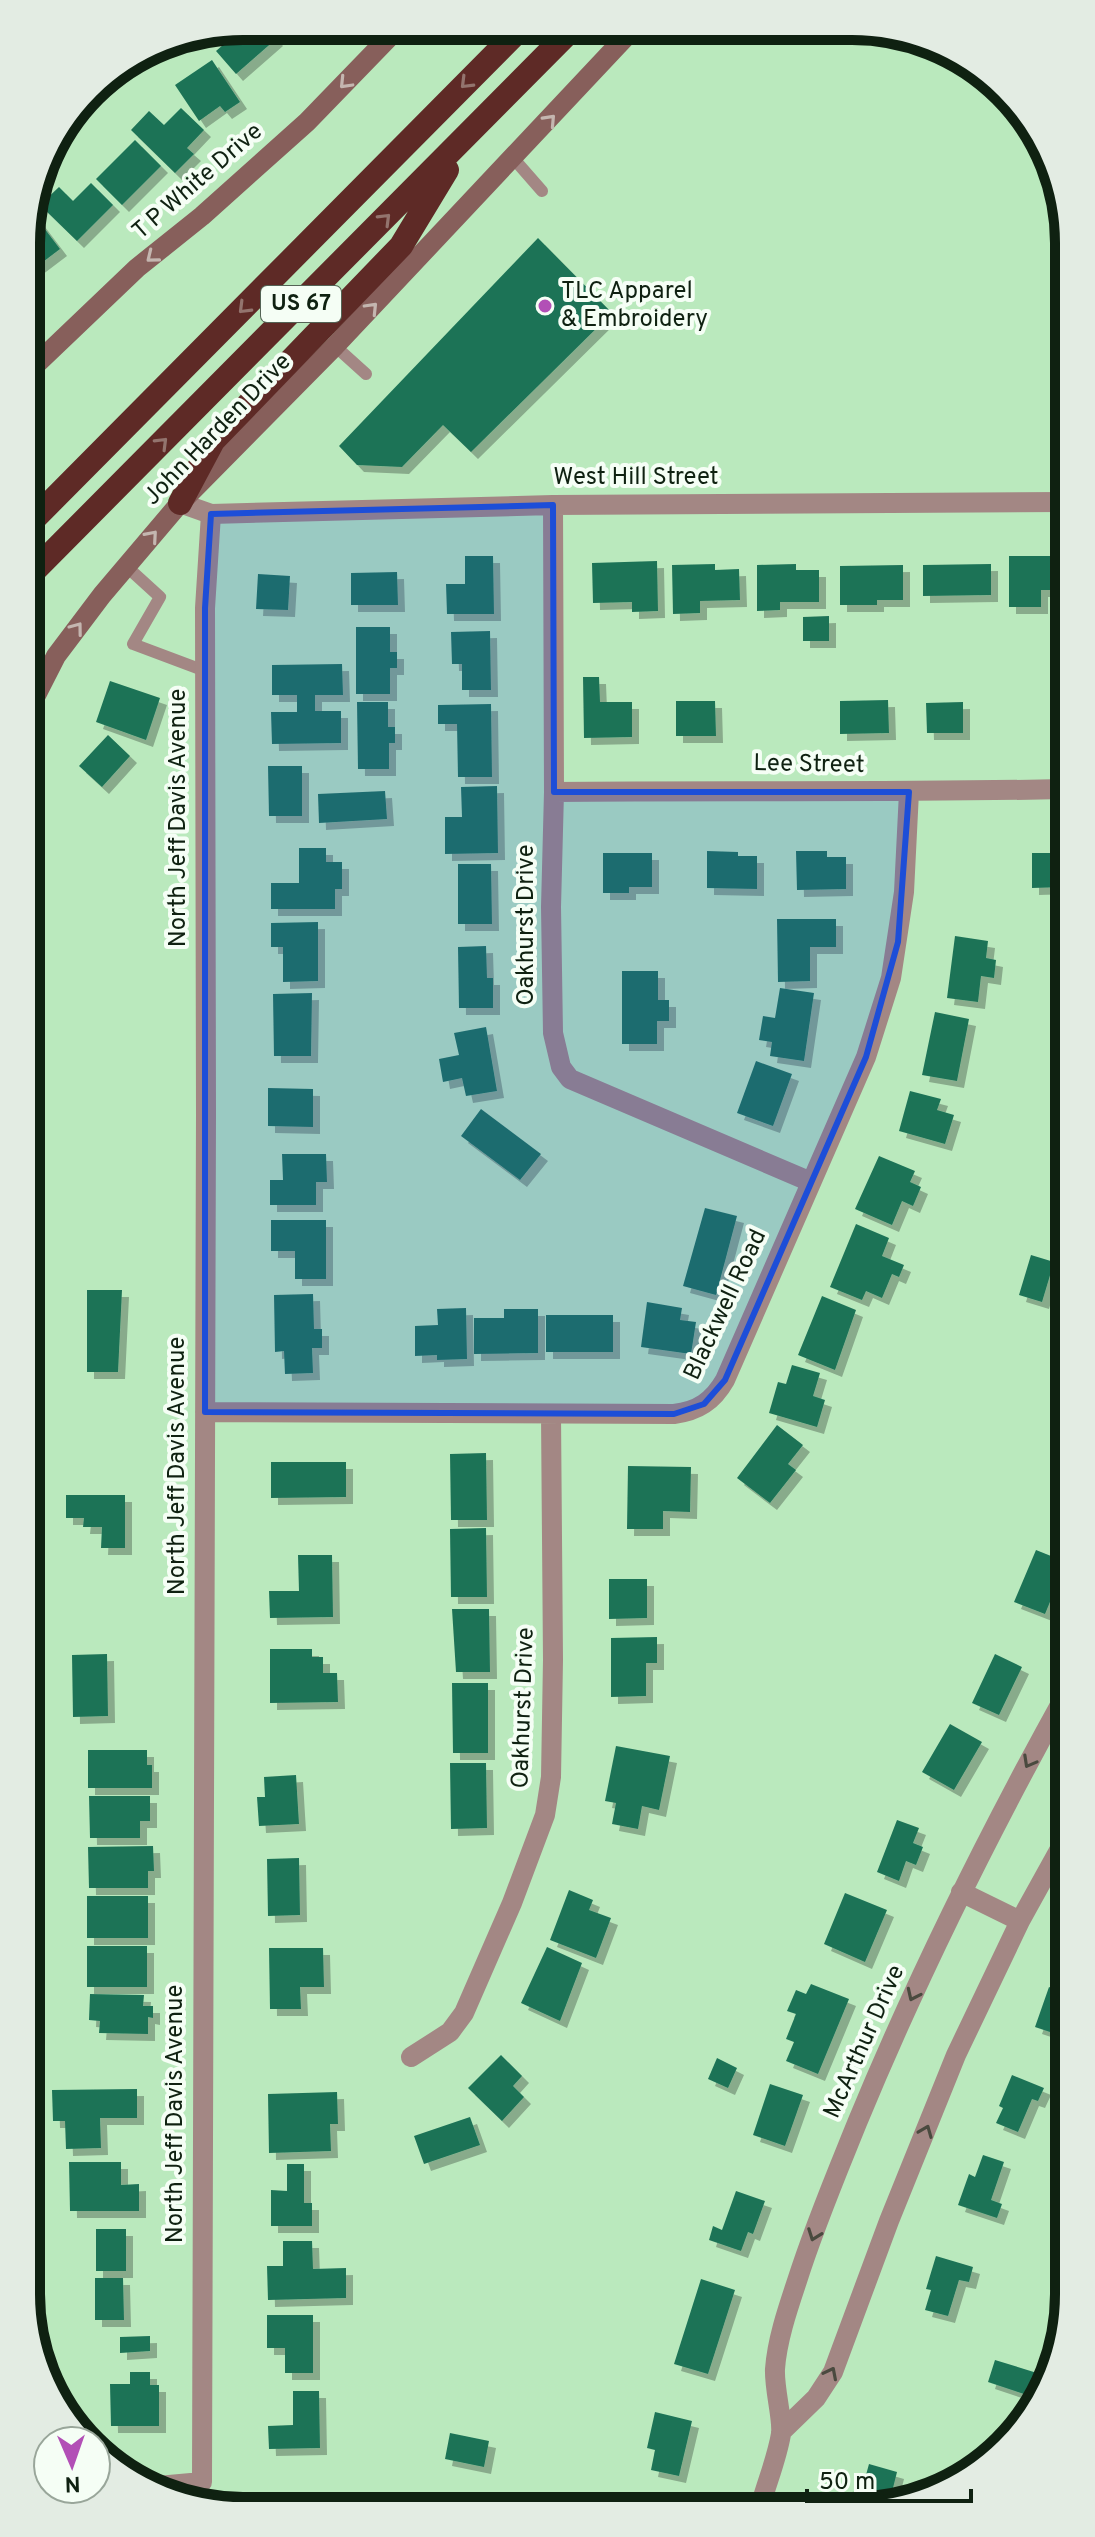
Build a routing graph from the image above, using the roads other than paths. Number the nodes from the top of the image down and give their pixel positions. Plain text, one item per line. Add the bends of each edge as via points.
1 (386, 40) edge
2 (509, 40) edge
3 (561, 40) edge
4 (623, 40) edge
5 (489, 113) junction
6 (514, 159) junction
7 (542, 191) dead end
8 (335, 346) junction
9 (40, 361) edge
10 (366, 374) dead end
11 (1055, 502) edge
12 (180, 503) junction
13 (553, 505) junction
14 (40, 513) edge
15 (211, 514) junction
16 (40, 565) edge
17 (126, 566) junction
18 (205, 671) junction
19 (40, 687) edge
20 (1055, 789) edge
21 (554, 792) junction
22 (909, 792) junction
23 (811, 1182) junction
24 (205, 1412) junction
25 (551, 1415) junction
26 (1055, 1714) edge
27 (1055, 1858) edge
28 (961, 1892) junction
29 (1020, 1921) junction
30 (411, 2057) dead end
31 (781, 2432) junction
32 (174, 2485) edge
33 (763, 2497) edge

1 -> 9 main road, T P White Drive via 307,122 137,268
2 -> 14 highway, US 67
3 - 5 highway, US 67
6 -> 4 main road, John Harden Drive
5 - 12 highway via 441,178 401,246 213,441
16 -> 5 highway, US 67
6 - 7 lane
8 -> 6 main road, John Harden Drive
8 - 10 lane
8 - 12 main road, John Harden Drive
11 - 13 street, West Hill Street
12 - 15 street
17 -> 12 main road, John Harden Drive
13 - 15 street, West Hill Street
13 - 21 street, Oakhurst Drive
15 - 18 street, North Jeff Davis Avenue
17 - 18 lane via 160,597 133,644
19 -> 17 main road, John Harden Drive via 56,656
18 - 24 street, North Jeff Davis Avenue
20 - 22 street, Lee Street
21 - 22 street, Lee Street
21 - 23 street, Oakhurst Drive via 553,1033 561,1067 570,1079
22 - 23 street, Blackwell Road via 904,892 891,978 866,1057
23 - 25 street, Blackwell Road via 716,1396 689,1412 674,1414
24 - 25 street, Blackwell Road
24 - 32 street, North Jeff Davis Avenue via 202,2482
25 - 30 street, Oakhurst Drive via 553,1660 551,1777 545,1815 464,2013 450,2032
26 -> 28 street, McArthur Drive
27 - 29 street
28 - 29 street
28 -> 31 street, McArthur Drive via 884,2058 797,2281 775,2367
31 -> 29 street via 816,2398 833,2372 956,2055
31 - 33 street, McArthur Drive

